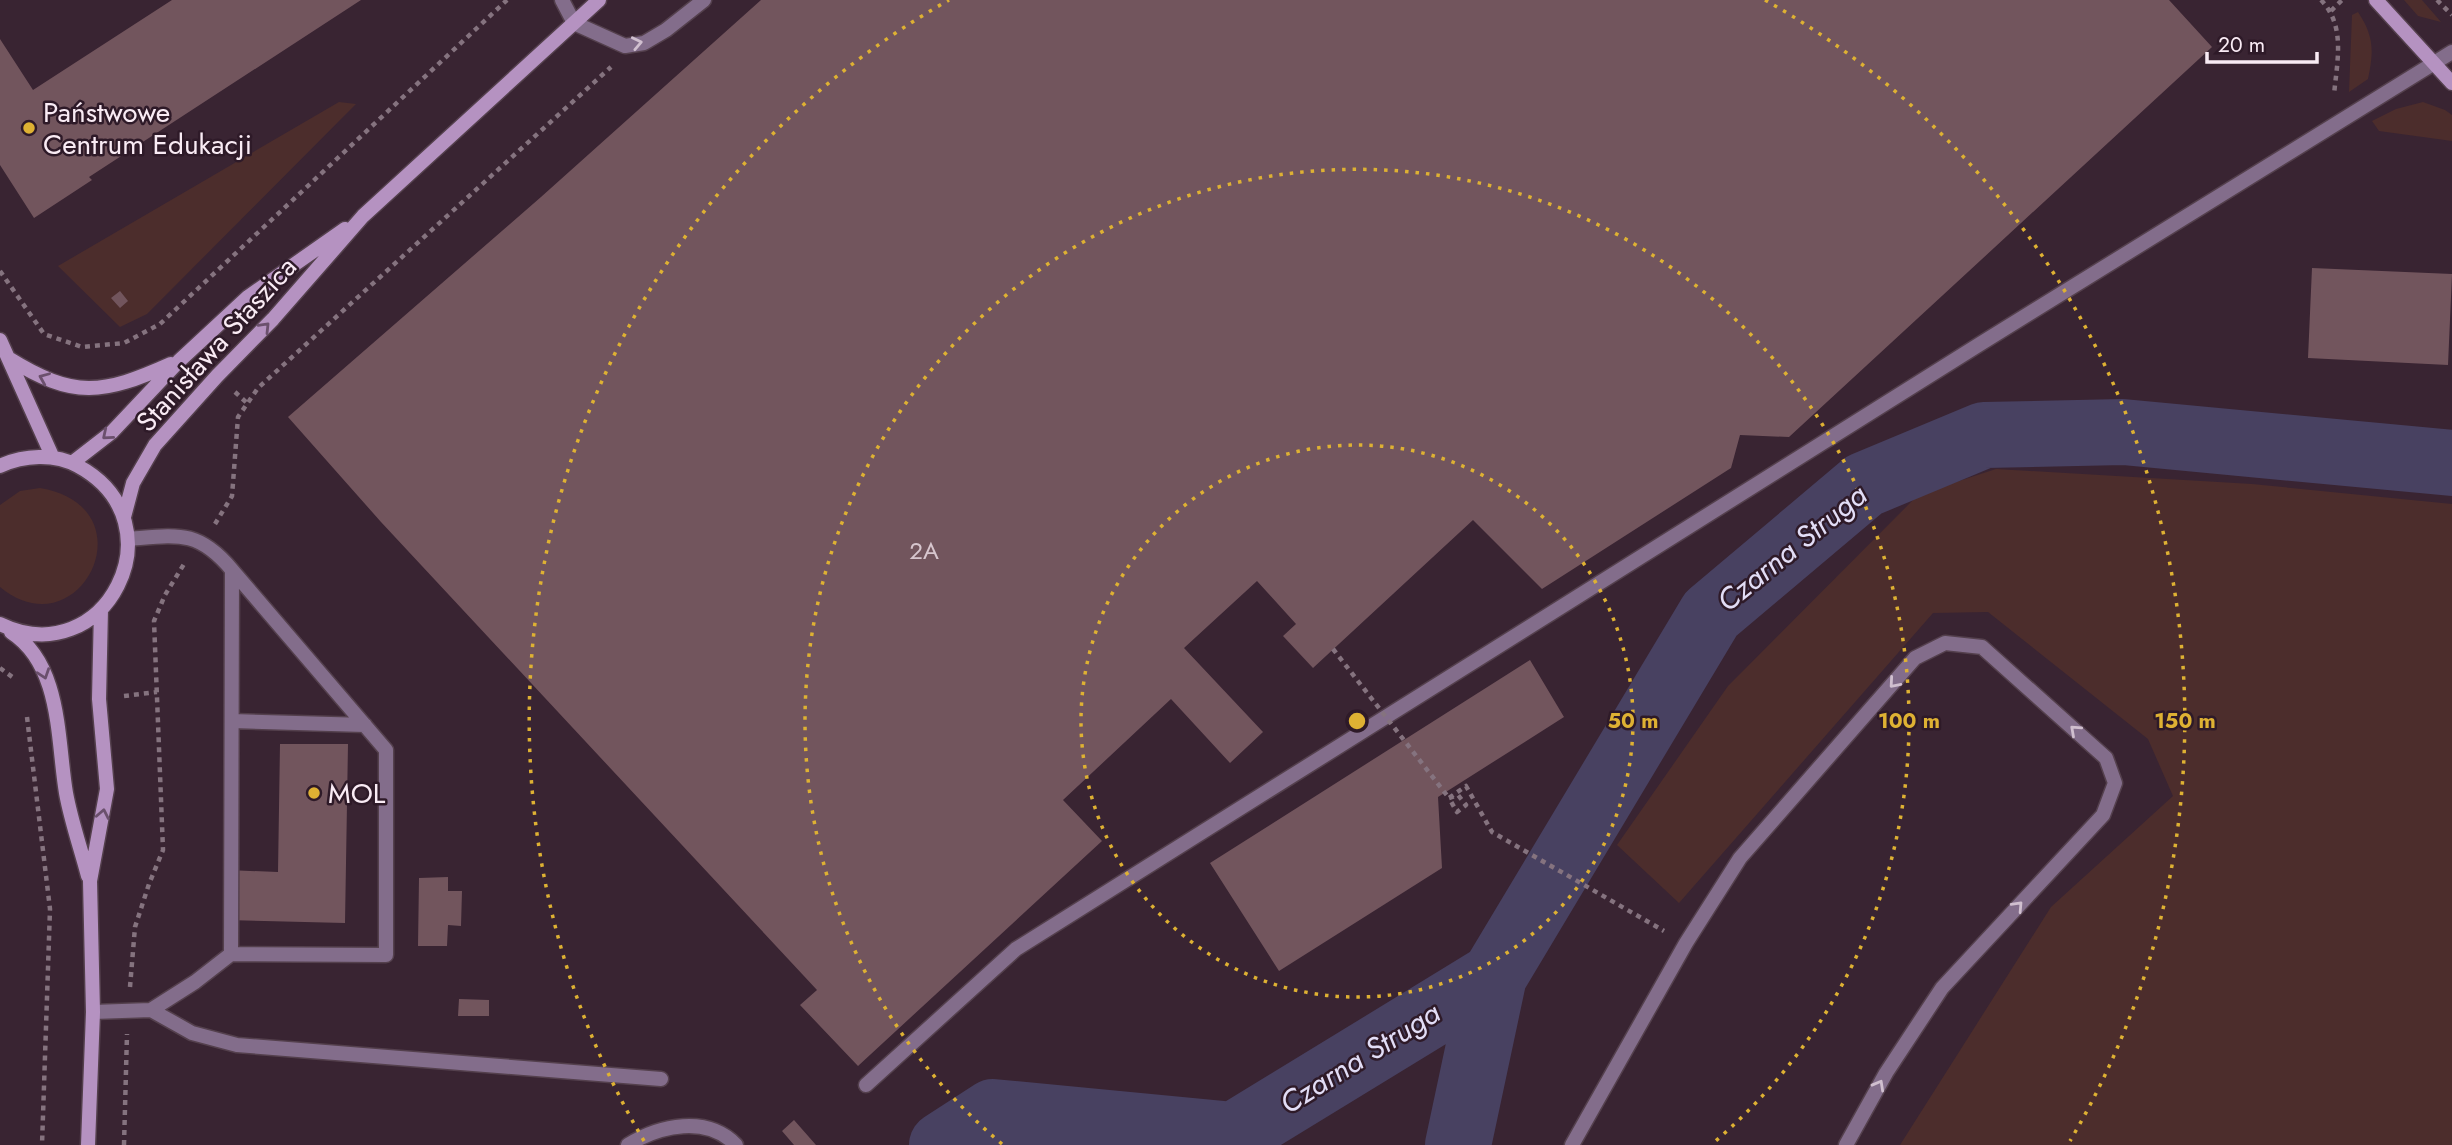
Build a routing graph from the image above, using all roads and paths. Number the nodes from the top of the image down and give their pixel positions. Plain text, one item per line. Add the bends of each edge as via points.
1 (508, 0) edge
2 (562, 0) edge
3 (598, 0) edge
4 (704, 0) edge
5 (2321, 0) edge
6 (2342, 0) edge
7 (2376, 0) edge
8 (2437, 0) edge
9 (2331, 10) junction
10 (2452, 15) edge
11 (574, 23) junction
12 (625, 46) junction
13 (2452, 51) edge
14 (2434, 63) junction
15 (2452, 83) edge
16 (2345, 118) junction
17 (363, 216) junction
18 (1, 275) edge
19 (0, 340) edge
20 (8, 358) junction
21 (179, 361) junction
22 (53, 458) junction
23 (72, 463) junction
24 (0, 466) edge
25 (124, 517) junction
26 (128, 539) junction
27 (204, 543) junction
28 (232, 570) junction
29 (101, 609) junction
30 (0, 624) edge
31 (1333, 649) dead end
32 (0, 668) edge
33 (18, 687) dead end
34 (157, 692) junction
35 (121, 696) dead end
36 (26, 706) dead end
37 (232, 721) junction
38 (365, 725) junction
39 (90, 881) junction
40 (1686, 943) junction
41 (231, 954) junction
42 (151, 1010) junction
43 (128, 1011) junction
44 (93, 1012) junction
45 (661, 1079) dead end
46 (866, 1085) dead end
47 (42, 1145) edge
48 (88, 1145) edge
49 (124, 1145) edge
50 (628, 1145) edge
51 (736, 1145) edge
52 (1572, 1145) edge
53 (1846, 1145) edge

1 - 18 path via 160,324 124,343 82,347 44,334
2 - 11 street
3 - 11 street, Stanisława Staszica
12 -> 4 street via 644,43
5 - 9 path
6 - 9 path
7 - 14 street
8 - 10 path
9 - 16 path via 2339,31 2334,97
11 - 12 street
11 - 17 street, Stanisława Staszica
12 - 27 path via 609,70 258,388 238,417 232,496
13 - 14 street
14 - 15 street
14 - 16 street
16 - 46 street via 1016,949
17 - 21 street, Stanisława Staszica via 248,297
25 -> 17 street, Stanisława Staszica via 133,484 155,445
19 - 20 street
21 -> 20 street via 124,383 93,389 52,382
20 - 22 street
21 -> 23 street, Stanisława Staszica via 112,432
22 - 23 street
22 - 24 street via 20,459
23 - 25 street via 104,484
25 - 26 street
26 - 27 street via 172,536
26 - 29 street via 123,577
27 - 28 street
27 - 34 path via 181,567 155,621
28 - 37 street
28 - 38 street
29 - 30 street via 77,626 50,633
39 -> 29 street via 107,789 99,699
30 -> 39 street via 29,646 44,671 66,795
31 - 40 path, bridge via 1449,798 1466,786 1492,832
32 - 33 path via 15,677
34 - 35 path
34 - 43 path via 163,850 135,927
36 - 47 path via 50,909
37 - 38 street
37 - 41 street
38 - 41 street via 386,750 386,955
39 - 44 street
40 - 52 street
53 -> 40 street via 1885,1073 1942,988 2103,815 2115,783 2105,758 1982,647 1945,643 1915,658 1740,858
41 - 42 street
42 - 43 street
42 - 45 street via 192,1033 237,1045
43 - 44 street
43 - 49 path
44 - 48 street
50 - 51 street via 673,1126 703,1126

